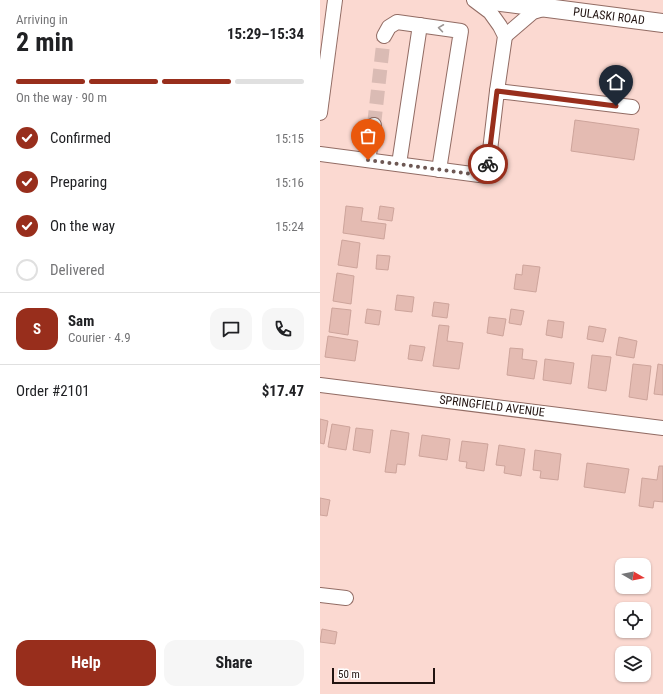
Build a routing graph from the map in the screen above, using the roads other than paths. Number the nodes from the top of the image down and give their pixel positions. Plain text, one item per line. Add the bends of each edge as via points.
1 (335, 0) edge
2 (474, 0) edge
3 (484, 0) edge
4 (546, 8) junction
5 (663, 23) edge
6 (420, 25) junction
7 (384, 36) tunnel mouth
8 (505, 36) junction
9 (322, 77) edge
10 (497, 91) junction
11 (632, 107) dead end
12 (320, 113) edge
13 (374, 125) tunnel mouth
14 (320, 154) edge
15 (368, 160) junction
16 (399, 164) junction
17 (439, 170) junction
18 (320, 385) edge
19 (663, 428) edge
20 (320, 595) edge
21 (346, 598) dead end

1 - 9 street
2 - 8 street via 490,12
3 - 4 main road, PULASKI ROAD
4 - 5 main road, PULASKI ROAD
4 - 8 street via 533,12
6 - 7 street via 397,22
6 - 16 street
17 -> 6 street via 461,31
8 - 10 street
9 - 12 street
10 - 11 street
10 - 17 street via 487,176
13 - 15 street
14 - 15 street
15 - 16 street
16 - 17 street
18 - 19 street, SPRINGFIELD AVENUE
20 - 21 street

